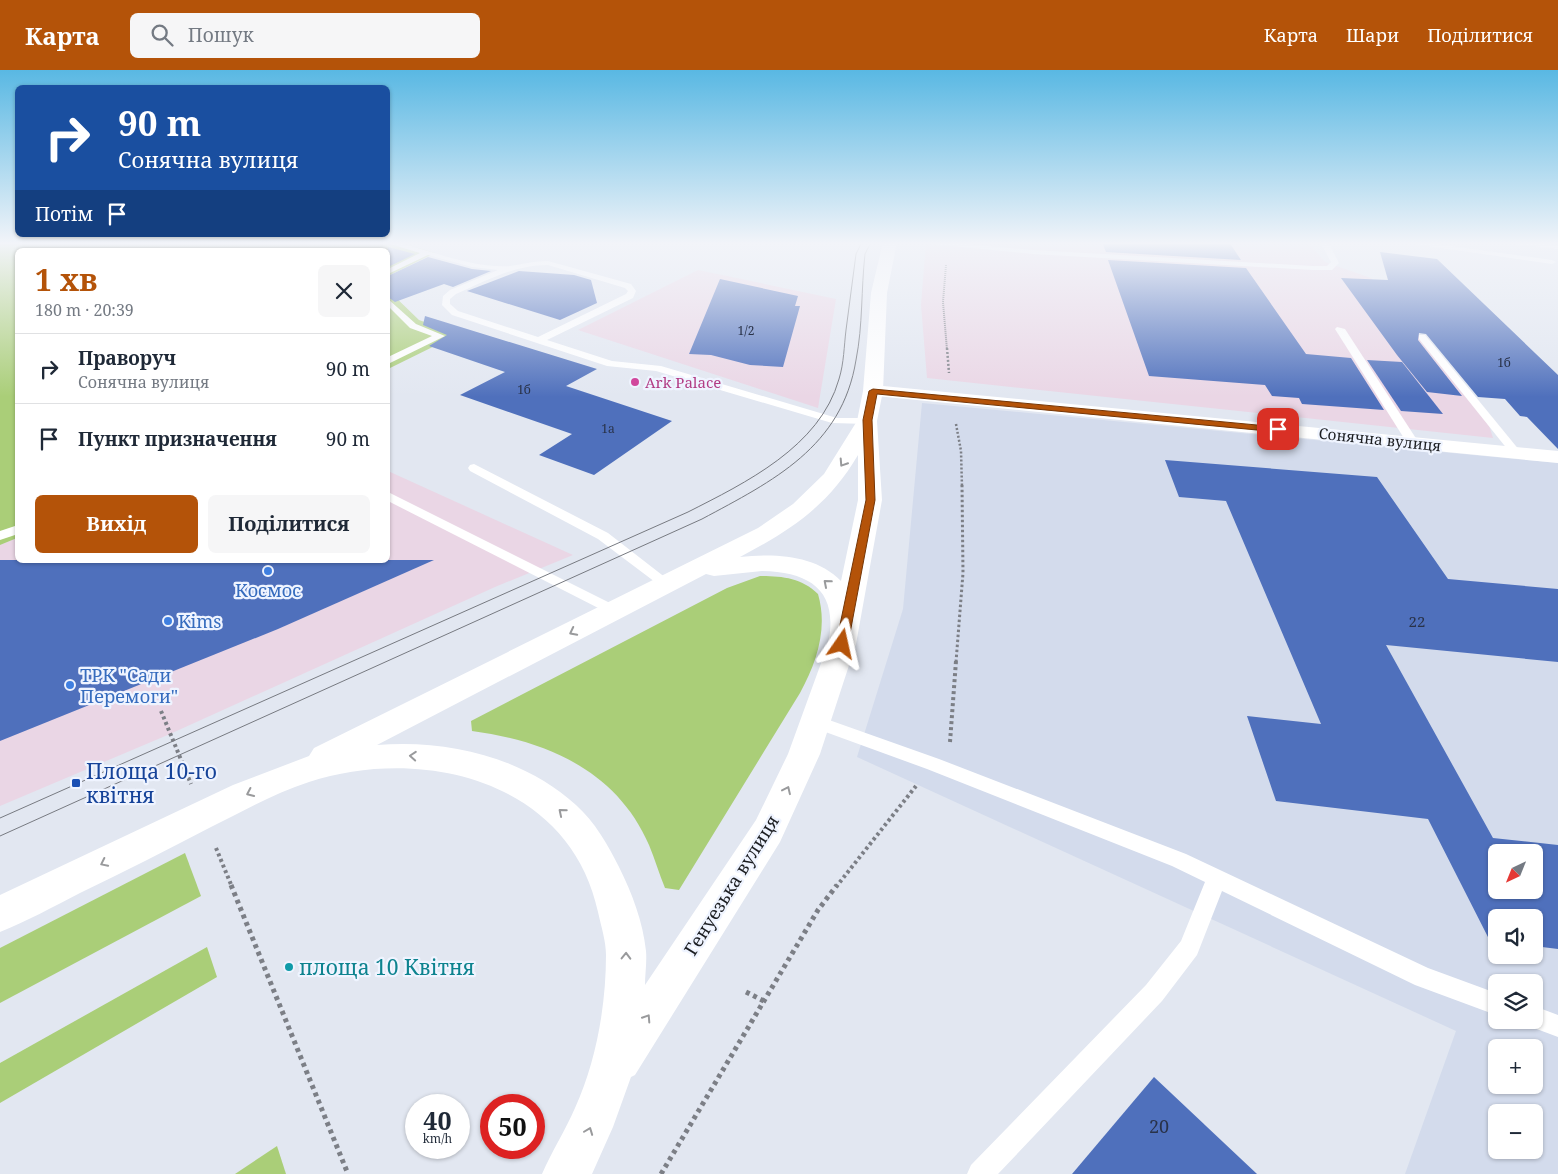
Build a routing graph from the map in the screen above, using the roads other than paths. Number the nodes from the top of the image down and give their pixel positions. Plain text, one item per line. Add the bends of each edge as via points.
1 (451, 294) edge
2 (631, 294) edge
3 (879, 294) edge
4 (390, 304) edge
5 (1340, 329) dead end
6 (1422, 337) dead end
7 (538, 341) junction
8 (390, 360) edge
9 (870, 406) junction
10 (1413, 443) junction
11 (1516, 453) junction
12 (1558, 457) edge
13 (474, 468) dead end
14 (390, 497) edge
15 (15, 530) edge
16 (0, 536) edge
17 (695, 571) junction
18 (668, 585) junction
19 (615, 611) junction
20 (842, 644) junction
21 (816, 721) junction
22 (294, 772) junction
23 (1217, 878) junction
24 (0, 914) edge
25 (1488, 1001) edge
26 (1543, 1021) edge
27 (1558, 1026) edge
28 (611, 1074) junction
29 (566, 1174) edge
30 (980, 1174) edge

1 - 7 lane via 446,298 446,305 455,313
2 - 7 lane
3 - 9 main road, Генуезька вулиця
4 - 8 lane via 414,326 440,336
5 - 10 lane
6 - 11 lane
7 - 9 lane via 611,364 657,368 827,419
9 - 10 main road, Сонячна вулиця via 951,397
9 -> 17 main road, Генуезька вулиця via 833,478 801,509 767,533
9 - 20 main road, Генуезька вулиця via 870,500
10 - 11 main road, Сонячна вулиця
11 - 12 main road, Сонячна вулиця
13 - 18 lane via 603,536
14 - 19 lane
15 - 16 lane
17 - 18 main road, Генуезька вулиця
20 -> 17 main road via 844,626 836,591 815,574 787,564 771,563
18 - 19 main road, Генуезька вулиця
19 -> 22 main road, Генуезька вулиця
20 - 21 main road, Генуезька вулиця
21 - 23 lane via 1170,856
28 -> 21 main road, Генуезька вулиця via 768,830
22 -> 24 main road
28 -> 22 main road via 625,1006 626,946 611,885 595,850 567,816 532,789 493,770 448,759 400,756 348,760
23 - 25 lane via 1422,977
23 - 30 lane via 1188,948 1154,992
26 - 27 lane
29 -> 28 main road via 584,1144

